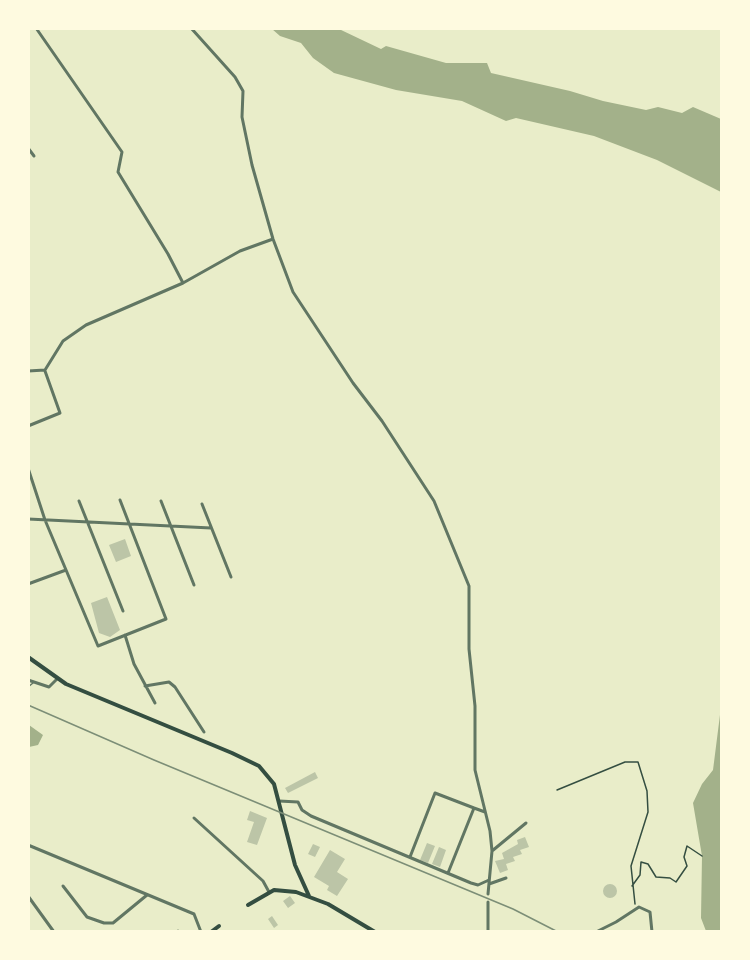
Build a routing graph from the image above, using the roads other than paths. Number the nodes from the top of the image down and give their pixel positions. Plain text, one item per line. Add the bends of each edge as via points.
1 (36, 28) edge
2 (191, 28) edge
3 (28, 148) edge
4 (34, 156) dead end
5 (273, 239) junction
6 (183, 283) junction
7 (45, 370) junction
8 (28, 371) edge
9 (28, 426) edge
10 (28, 468) edge
11 (120, 500) dead end
12 (79, 501) dead end
13 (160, 501) dead end
14 (202, 504) dead end
15 (28, 519) edge
16 (45, 520) junction
17 (88, 522) junction
18 (130, 525) junction
19 (170, 526) junction
20 (211, 528) junction
21 (66, 570) junction
22 (231, 577) dead end
23 (28, 584) edge
24 (194, 585) dead end
25 (123, 611) dead end
26 (125, 635) junction
27 (28, 657) edge
28 (57, 679) junction
29 (28, 680) edge
30 (34, 682) junction
31 (146, 686) junction
32 (28, 687) edge
33 (155, 703) dead end
34 (204, 732) dead end
35 (279, 801) junction
36 (474, 808) junction
37 (485, 812) junction
38 (194, 819) dead end
39 (526, 823) dead end
40 (28, 845) edge
41 (492, 851) junction
42 (410, 857) junction
43 (448, 873) junction
44 (506, 878) dead end
45 (489, 882) junction
46 (63, 886) dead end
47 (269, 892) junction
48 (488, 894) dead end
49 (147, 895) junction
50 (28, 896) edge
51 (309, 896) junction
52 (488, 902) dead end
53 (248, 905) dead end
54 (219, 926) dead end
55 (54, 932) edge
56 (201, 932) edge
57 (211, 932) edge
58 (375, 932) edge
59 (488, 932) edge
60 (596, 932) edge
61 (652, 932) edge

1 - 6 street via 122,152 118,172
2 - 5 street via 235,77 244,95 242,117
3 - 4 street
5 - 6 street via 240,251
5 - 37 street via 293,292 434,501 469,586 477,785
6 - 7 street via 86,325 63,341
7 - 8 street
7 - 9 street via 60,413
10 - 16 street
11 - 18 street
12 - 17 street
13 - 19 street
14 - 20 street
15 - 16 street
16 - 17 street
16 - 21 street
17 - 18 street
17 - 25 street
18 - 19 street
18 - 26 street via 166,620
19 - 20 street
19 - 24 street
20 - 22 street
21 - 23 street
21 - 26 street via 98,646
26 - 31 street
27 - 28 main road
28 - 30 street via 49,687
28 - 35 main road via 255,763 274,784
29 - 30 street
30 - 32 lane
31 - 33 street
31 - 34 street via 169,682
35 - 42 street via 298,802 311,816
35 - 51 main road via 295,866
36 - 37 street
36 - 42 street via 435,793
36 - 43 street
37 - 41 street
38 - 47 street via 263,880
39 - 41 street
40 - 49 street
41 - 45 street
42 - 43 street
43 - 45 street via 478,885
44 - 45 street
45 - 48 street
46 - 49 street via 87,917 104,923 113,923
47 - 51 main road via 284,890
47 - 53 main road
49 - 56 street via 194,914
50 - 55 street
51 - 58 main road
52 - 59 street
54 - 57 main road
60 - 61 street via 635,908 645,907 650,912

